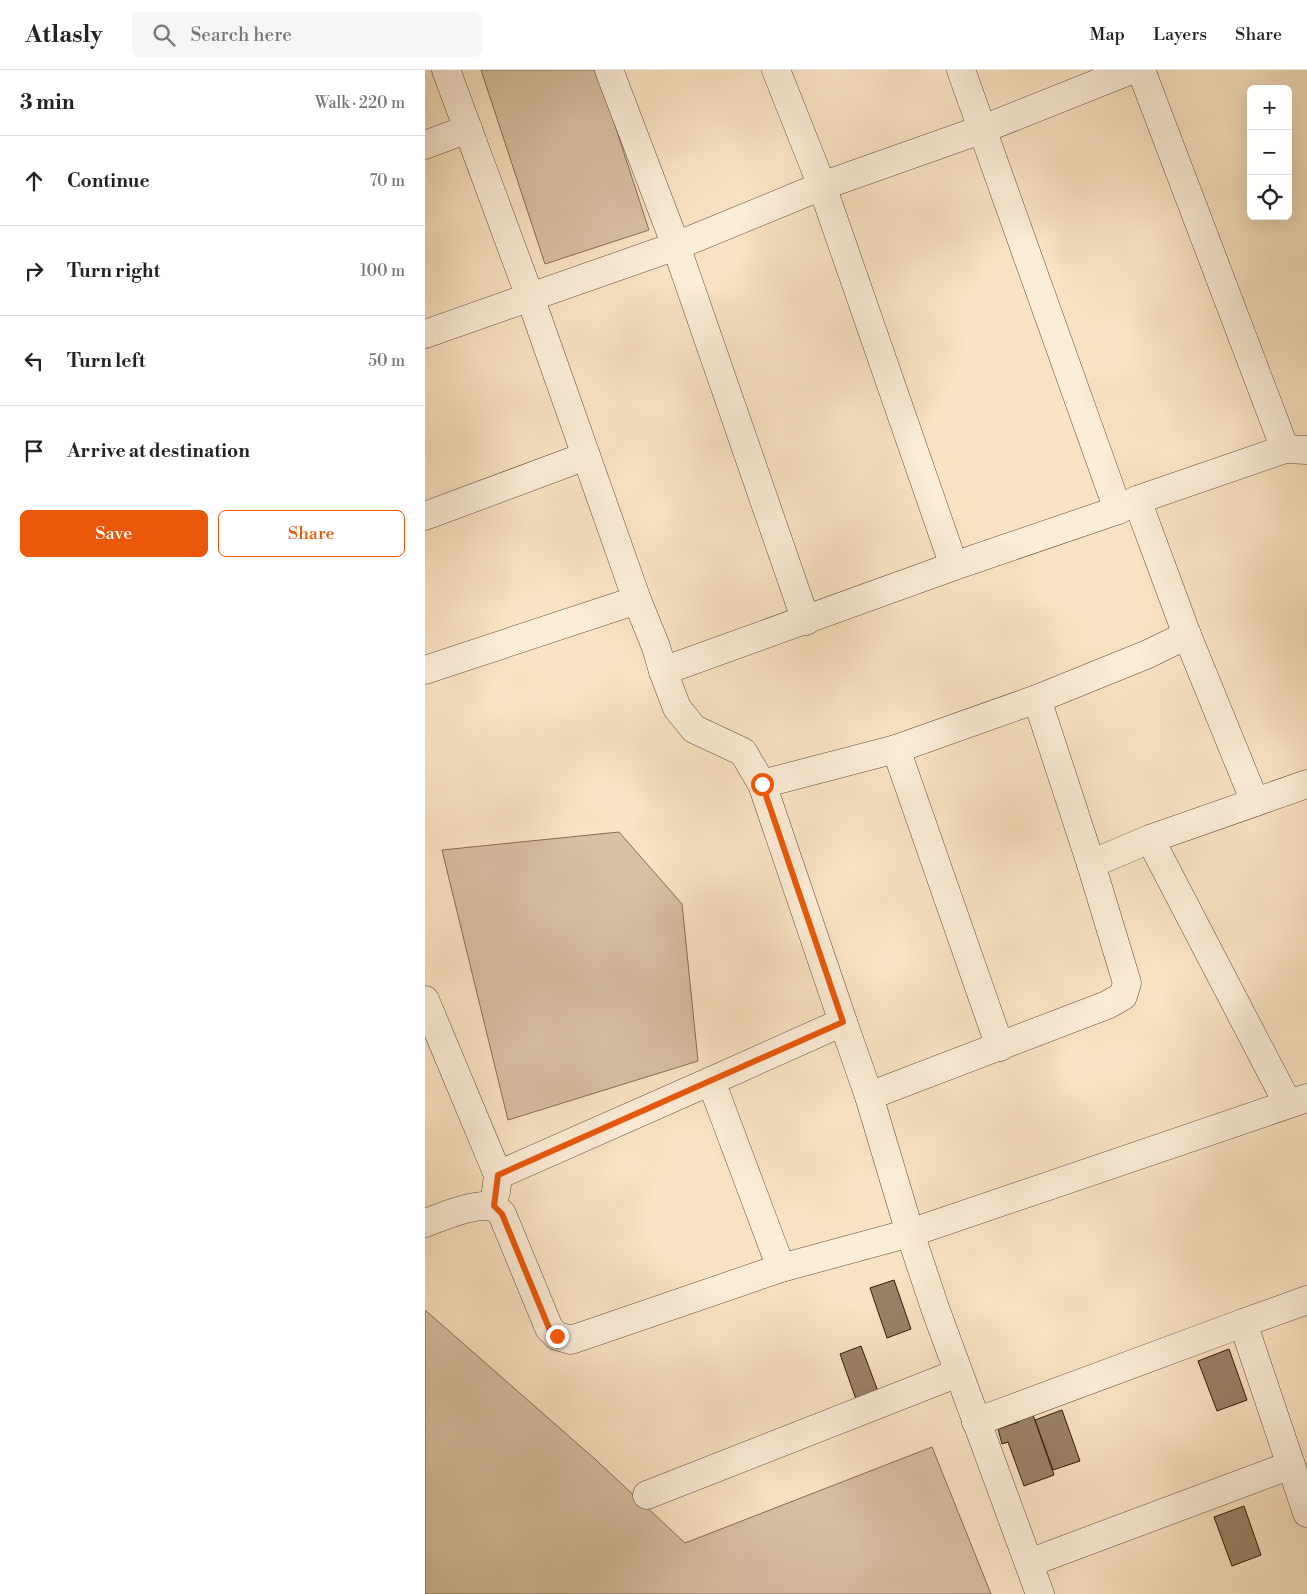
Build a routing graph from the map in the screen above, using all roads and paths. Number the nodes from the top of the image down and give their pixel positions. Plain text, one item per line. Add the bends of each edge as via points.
1 (446, 70) edge
2 (609, 70) edge
3 (776, 70) edge
4 (961, 70) edge
5 (1131, 70) edge
6 (1141, 70) edge
7 (983, 129) junction
8 (468, 130) junction
9 (425, 145) edge
10 (821, 186) junction
11 (676, 246) junction
12 (530, 297) junction
13 (425, 334) edge
14 (1296, 450) edge
15 (586, 456) junction
16 (1128, 505) junction
17 (425, 516) edge
18 (954, 566) junction
19 (637, 600) junction
20 (806, 621) junction
21 (1187, 635) junction
22 (425, 670) edge
23 (663, 671) junction
24 (1037, 699) junction
25 (896, 749) junction
26 (762, 784) junction
27 (1307, 784) edge
28 (1255, 802) junction
29 (1150, 839) junction
30 (1091, 864) junction
31 (425, 1000) edge
32 (843, 1022) junction
33 (1000, 1047) junction
34 (711, 1081) junction
35 (869, 1096) junction
36 (1297, 1101) edge
37 (498, 1175) junction
38 (494, 1206) junction
39 (425, 1223) edge
40 (910, 1233) junction
41 (781, 1268) junction
42 (1307, 1300) edge
43 (1243, 1323) junction
44 (958, 1373) junction
45 (976, 1422) junction
46 (1291, 1465) junction
47 (647, 1495) dead end
48 (1307, 1513) edge
49 (1029, 1563) junction
50 (1040, 1594) edge

1 - 8 street
2 - 11 street
3 - 10 street
4 - 7 street
5 - 7 street
6 - 14 street
7 - 10 street
7 - 16 street
8 - 9 street
8 - 12 street
10 - 11 street
10 - 18 street
11 - 12 street
11 - 20 street
12 - 13 street
12 - 15 street
14 - 16 street
15 - 17 street
15 - 19 street
16 - 18 street
16 - 21 street
18 - 20 street
19 - 22 street
19 - 23 street
20 - 23 street
21 - 24 street
21 - 28 street
23 - 26 street via 677,708 694,729 743,752
24 - 25 street
24 - 30 street
25 - 26 street
25 - 33 street
26 - 32 street
27 - 28 street
28 - 29 street
29 - 30 street
29 - 36 street
30 - 33 street via 1127,982 1123,996
31 - 37 street
32 - 34 street
32 - 35 street
33 - 35 street
34 - 37 street
34 - 41 street
35 - 40 street
36 - 40 street
37 - 38 street
38 - 39 street via 465,1209
38 - 41 street via 502,1214 549,1328 557,1336 571,1340
40 - 41 street
40 - 44 street
42 - 43 street
43 - 45 street
43 - 46 street
44 - 45 street
44 - 47 street
45 - 49 street
46 - 48 street
46 - 49 street
49 - 50 street

